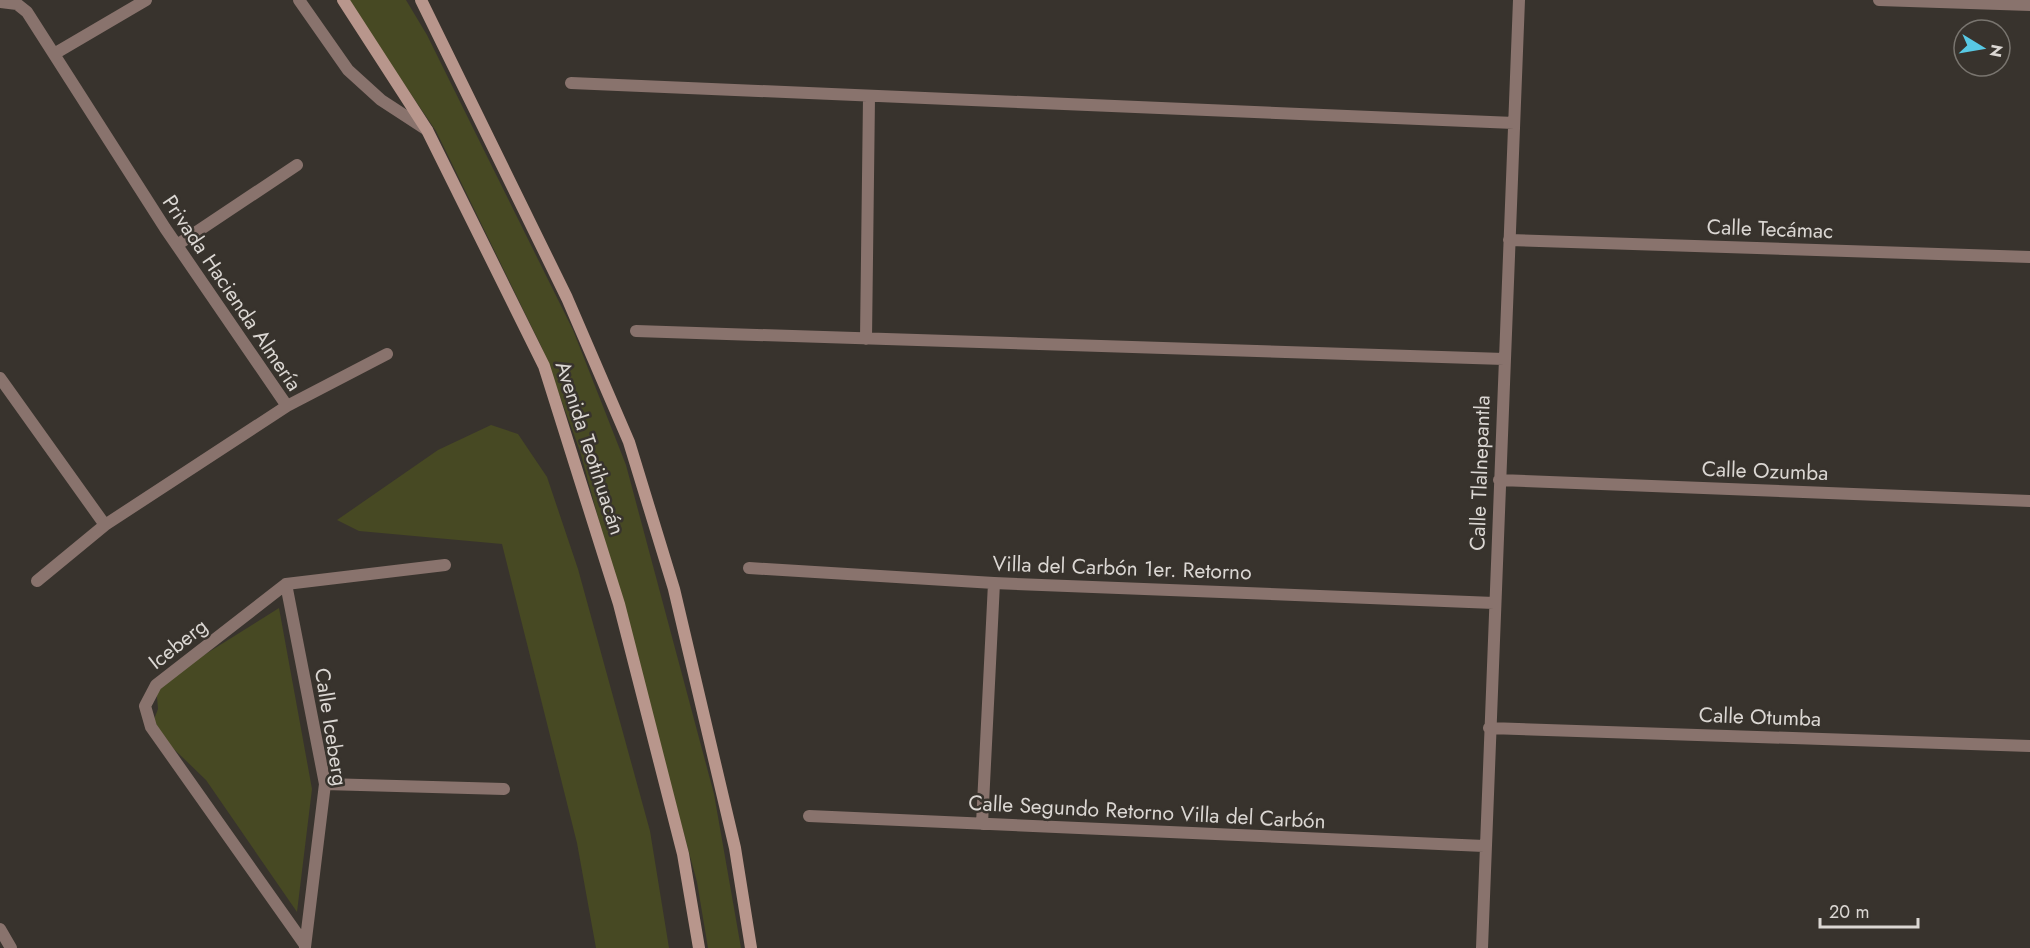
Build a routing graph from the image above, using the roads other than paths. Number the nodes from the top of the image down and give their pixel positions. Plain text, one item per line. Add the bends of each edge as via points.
1 (146, 0) edge
2 (298, 0) edge
3 (343, 0) edge
4 (421, 0) edge
5 (1520, 0) edge
6 (1880, 0) edge
7 (0, 2) edge
8 (2030, 5) edge
9 (54, 54) junction
10 (571, 83) dead end
11 (869, 97) junction
12 (1514, 123) junction
13 (427, 130) junction
14 (297, 165) dead end
15 (1509, 240) junction
16 (177, 245) junction
17 (2030, 257) edge
18 (636, 332) dead end
19 (866, 339) junction
20 (387, 354) dead end
21 (1504, 359) junction
22 (0, 378) edge
23 (287, 406) junction
24 (1499, 480) junction
25 (2030, 501) edge
26 (105, 525) junction
27 (445, 565) dead end
28 (749, 568) dead end
29 (37, 581) dead end
30 (994, 583) junction
31 (286, 584) junction
32 (1494, 603) junction
33 (1489, 728) junction
34 (2030, 746) edge
35 (325, 784) junction
36 (504, 789) dead end
37 (809, 816) dead end
38 (982, 824) junction
39 (1484, 846) junction
40 (0, 929) edge
41 (305, 946) edge
42 (11, 948) edge
43 (699, 948) edge
44 (752, 948) edge
45 (1482, 948) edge

1 - 9 street
2 - 13 street via 348,70 381,100
3 - 13 main road, Avenida Teotihuacán
4 - 44 main road, Avenida Teotihuacán via 567,298 629,442 674,589 735,848
5 - 12 street, Calle Tlalnepantla
6 - 8 street
7 - 9 street, Privada Hacienda Almería via 17,4 27,12
9 - 16 street, Privada Hacienda Almería
10 - 11 street
11 - 12 street
11 - 19 street
12 - 15 street, Calle Tlalnepantla
13 - 43 main road, Avenida Teotihuacán via 544,366 619,604 683,854
14 - 16 street
15 - 17 street, Calle Tecámac
15 - 21 street, Calle Tlalnepantla
16 - 23 street, Privada Hacienda Almería
18 - 19 street
19 - 21 street
20 - 23 street
21 - 24 street, Calle Tlalnepantla
22 - 26 street
23 - 26 street, Privada Hacienda Almería
24 - 25 street, Calle Ozumba
24 - 32 street, Calle Tlalnepantla
26 - 29 street, Privada Hacienda Almería
27 - 31 street
28 - 30 street, Villa del Carbón 1er. Retorno
30 - 32 street, Villa del Carbón 1er. Retorno
30 - 38 street
31 - 35 street, Calle Iceberg
31 - 41 street, Iceberg via 156,685 145,706 151,727
32 - 33 street, Calle Tlalnepantla
33 - 34 street, Calle Otumba
33 - 39 street, Calle Tlalnepantla
35 - 36 street
35 - 41 street, Calle Iceberg
37 - 38 street, Calle Segundo Retorno Villa del Carbón
38 - 39 street, Calle Segundo Retorno Villa del Carbón
39 - 45 street, Calle Tlalnepantla
40 - 42 street

